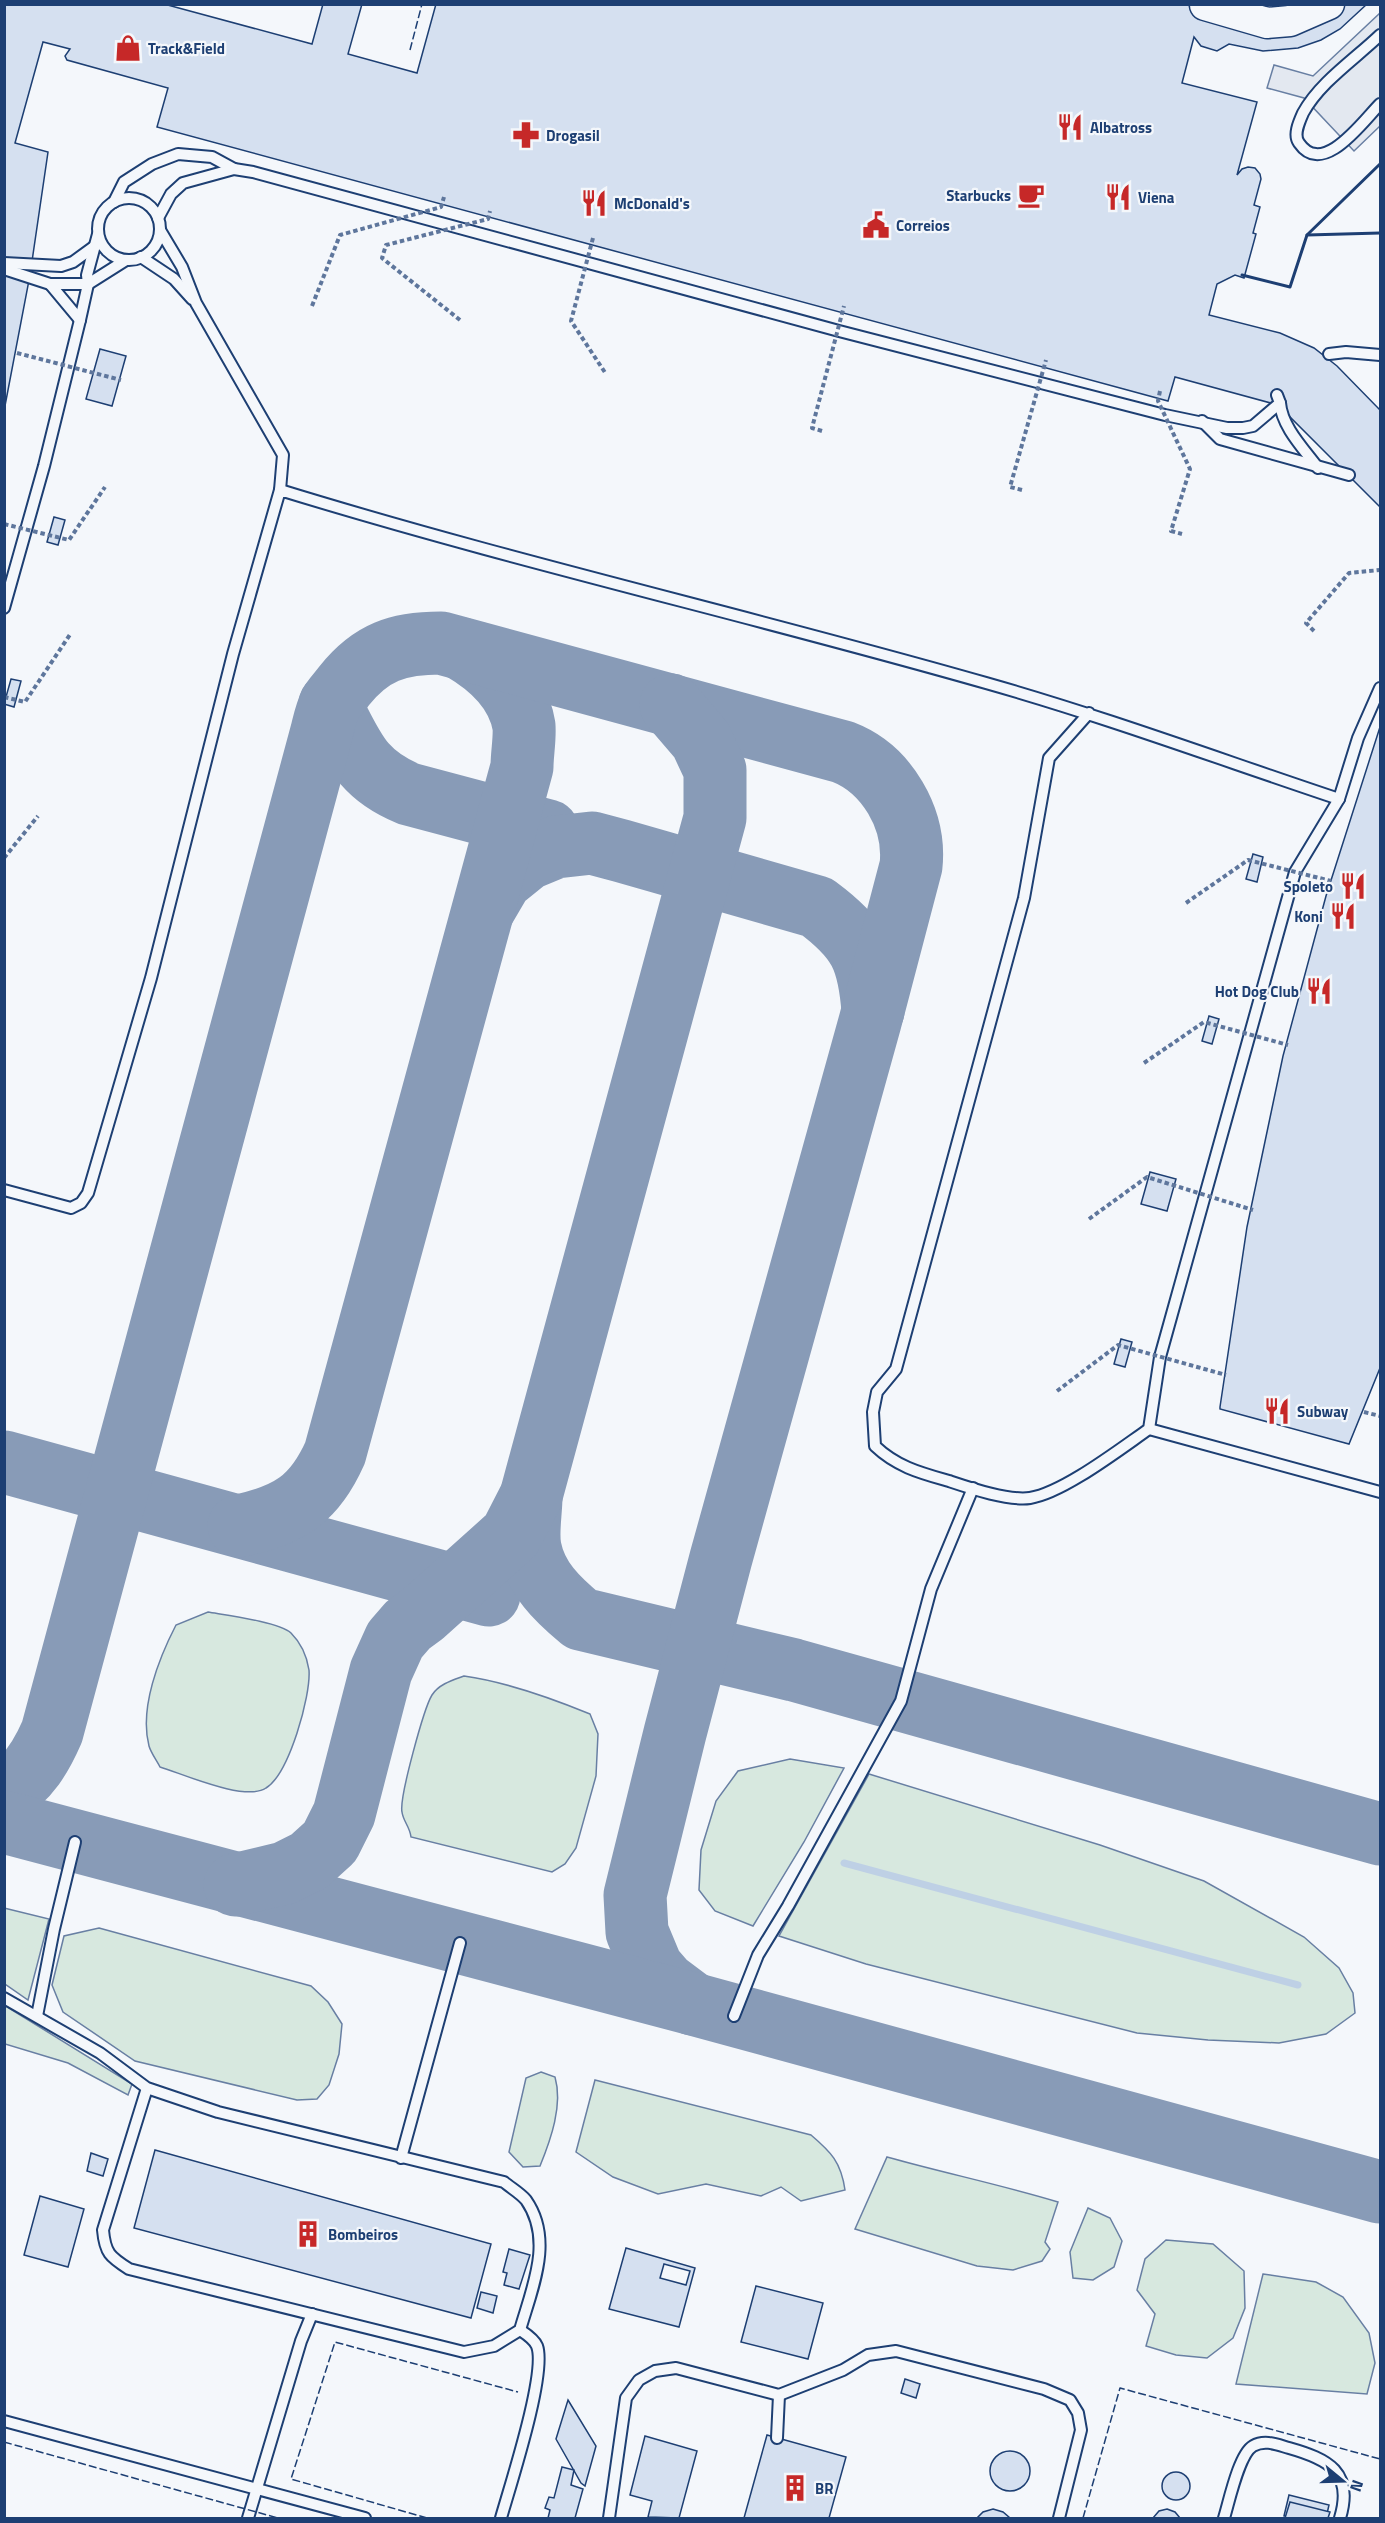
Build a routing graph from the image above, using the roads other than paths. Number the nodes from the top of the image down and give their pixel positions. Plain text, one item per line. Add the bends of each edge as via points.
1 (1329, 4) edge
2 (1205, 5) edge
3 (1380, 35) edge
4 (1380, 104) edge
5 (234, 169) junction
6 (114, 202) junction
7 (158, 218) junction
8 (159, 230) junction
9 (98, 234) junction
10 (95, 246) junction
11 (141, 257) junction
12 (126, 260) junction
13 (4, 263) edge
14 (4, 269) edge
15 (50, 284) junction
16 (88, 284) junction
17 (196, 303) junction
18 (80, 320) junction
19 (1329, 354) dead end
20 (1380, 355) edge
21 (1202, 421) junction
22 (1318, 468) junction
23 (1349, 475) dead end
24 (280, 490) junction
25 (4, 608) edge
26 (1380, 688) edge
27 (1089, 713) junction
28 (1339, 799) junction
29 (4, 1190) edge
30 (1149, 1429) junction
31 (973, 1488) junction
32 (1380, 1492) edge
33 (75, 1842) dead end
34 (460, 1943) dead end
35 (4, 1998) edge
36 (37, 2016) junction
37 (734, 2016) dead end
38 (147, 2088) junction
39 (401, 2158) junction
40 (312, 2313) junction
41 (520, 2330) junction
42 (779, 2395) junction
43 (4, 2421) edge
44 (777, 2438) dead end
45 (258, 2490) junction
46 (248, 2518) edge
47 (365, 2518) edge
48 (501, 2518) edge
49 (609, 2518) edge
50 (1059, 2518) edge
51 (1224, 2518) edge
52 (1340, 2518) edge

1 - 2 street via 1290,21 1267,23
3 - 4 lane via 1303,113 1297,139 1306,150 1319,155 1334,151
5 - 6 lane via 212,157 178,154 152,164 124,182
5 - 7 lane via 183,183 171,194
5 - 21 lane via 318,188 1038,383
6 - 7 lane via 130,198 142,201
6 - 9 lane via 101,216
7 - 8 lane
8 - 11 lane via 155,245
8 - 17 lane via 182,267
9 - 10 lane
9 - 12 lane via 108,252
10 - 13 lane via 61,266
10 - 16 lane
11 - 12 lane
11 - 17 lane via 174,279
12 - 16 lane
14 - 15 lane
15 - 16 lane
15 - 18 lane
16 - 18 lane
17 - 24 lane via 283,456
18 - 25 lane
19 - 20 lane
21 - 22 lane via 1220,439
21 - 22 lane via 1227,428 1253,426 1279,399 1288,427
22 - 23 lane
24 - 27 lane
24 - 29 lane via 233,654 151,978 88,1193 71,1208
26 - 28 lane via 1358,738
27 - 28 lane
27 - 31 lane via 1049,758 1024,898 983,1053 896,1369 877,1392 873,1412 875,1446 889,1460
28 - 30 lane via 1295,872 1160,1357
30 - 31 lane via 1050,1493 1028,1498
30 - 32 lane
31 - 37 lane via 931,1589 901,1701 758,1955
33 - 36 lane
34 - 39 lane
35 - 36 lane
36 - 38 lane via 100,2053
38 - 39 lane via 218,2112
38 - 40 lane via 103,2230 104,2245 112,2258 129,2269
39 - 41 lane via 504,2182 524,2198 537,2219 541,2256
40 - 41 lane via 464,2352 494,2346
40 - 45 lane
41 - 48 lane via 537,2345 536,2386
42 - 44 lane
42 - 49 lane via 676,2368 655,2370 639,2380 626,2398
42 - 50 lane via 843,2370 868,2355 896,2351 1044,2389 1070,2400 1078,2413 1081,2430
43 - 45 lane
45 - 46 lane
45 - 47 lane
51 - 52 lane via 1244,2457 1252,2446 1271,2443 1317,2456 1330,2464 1343,2487 1344,2508

